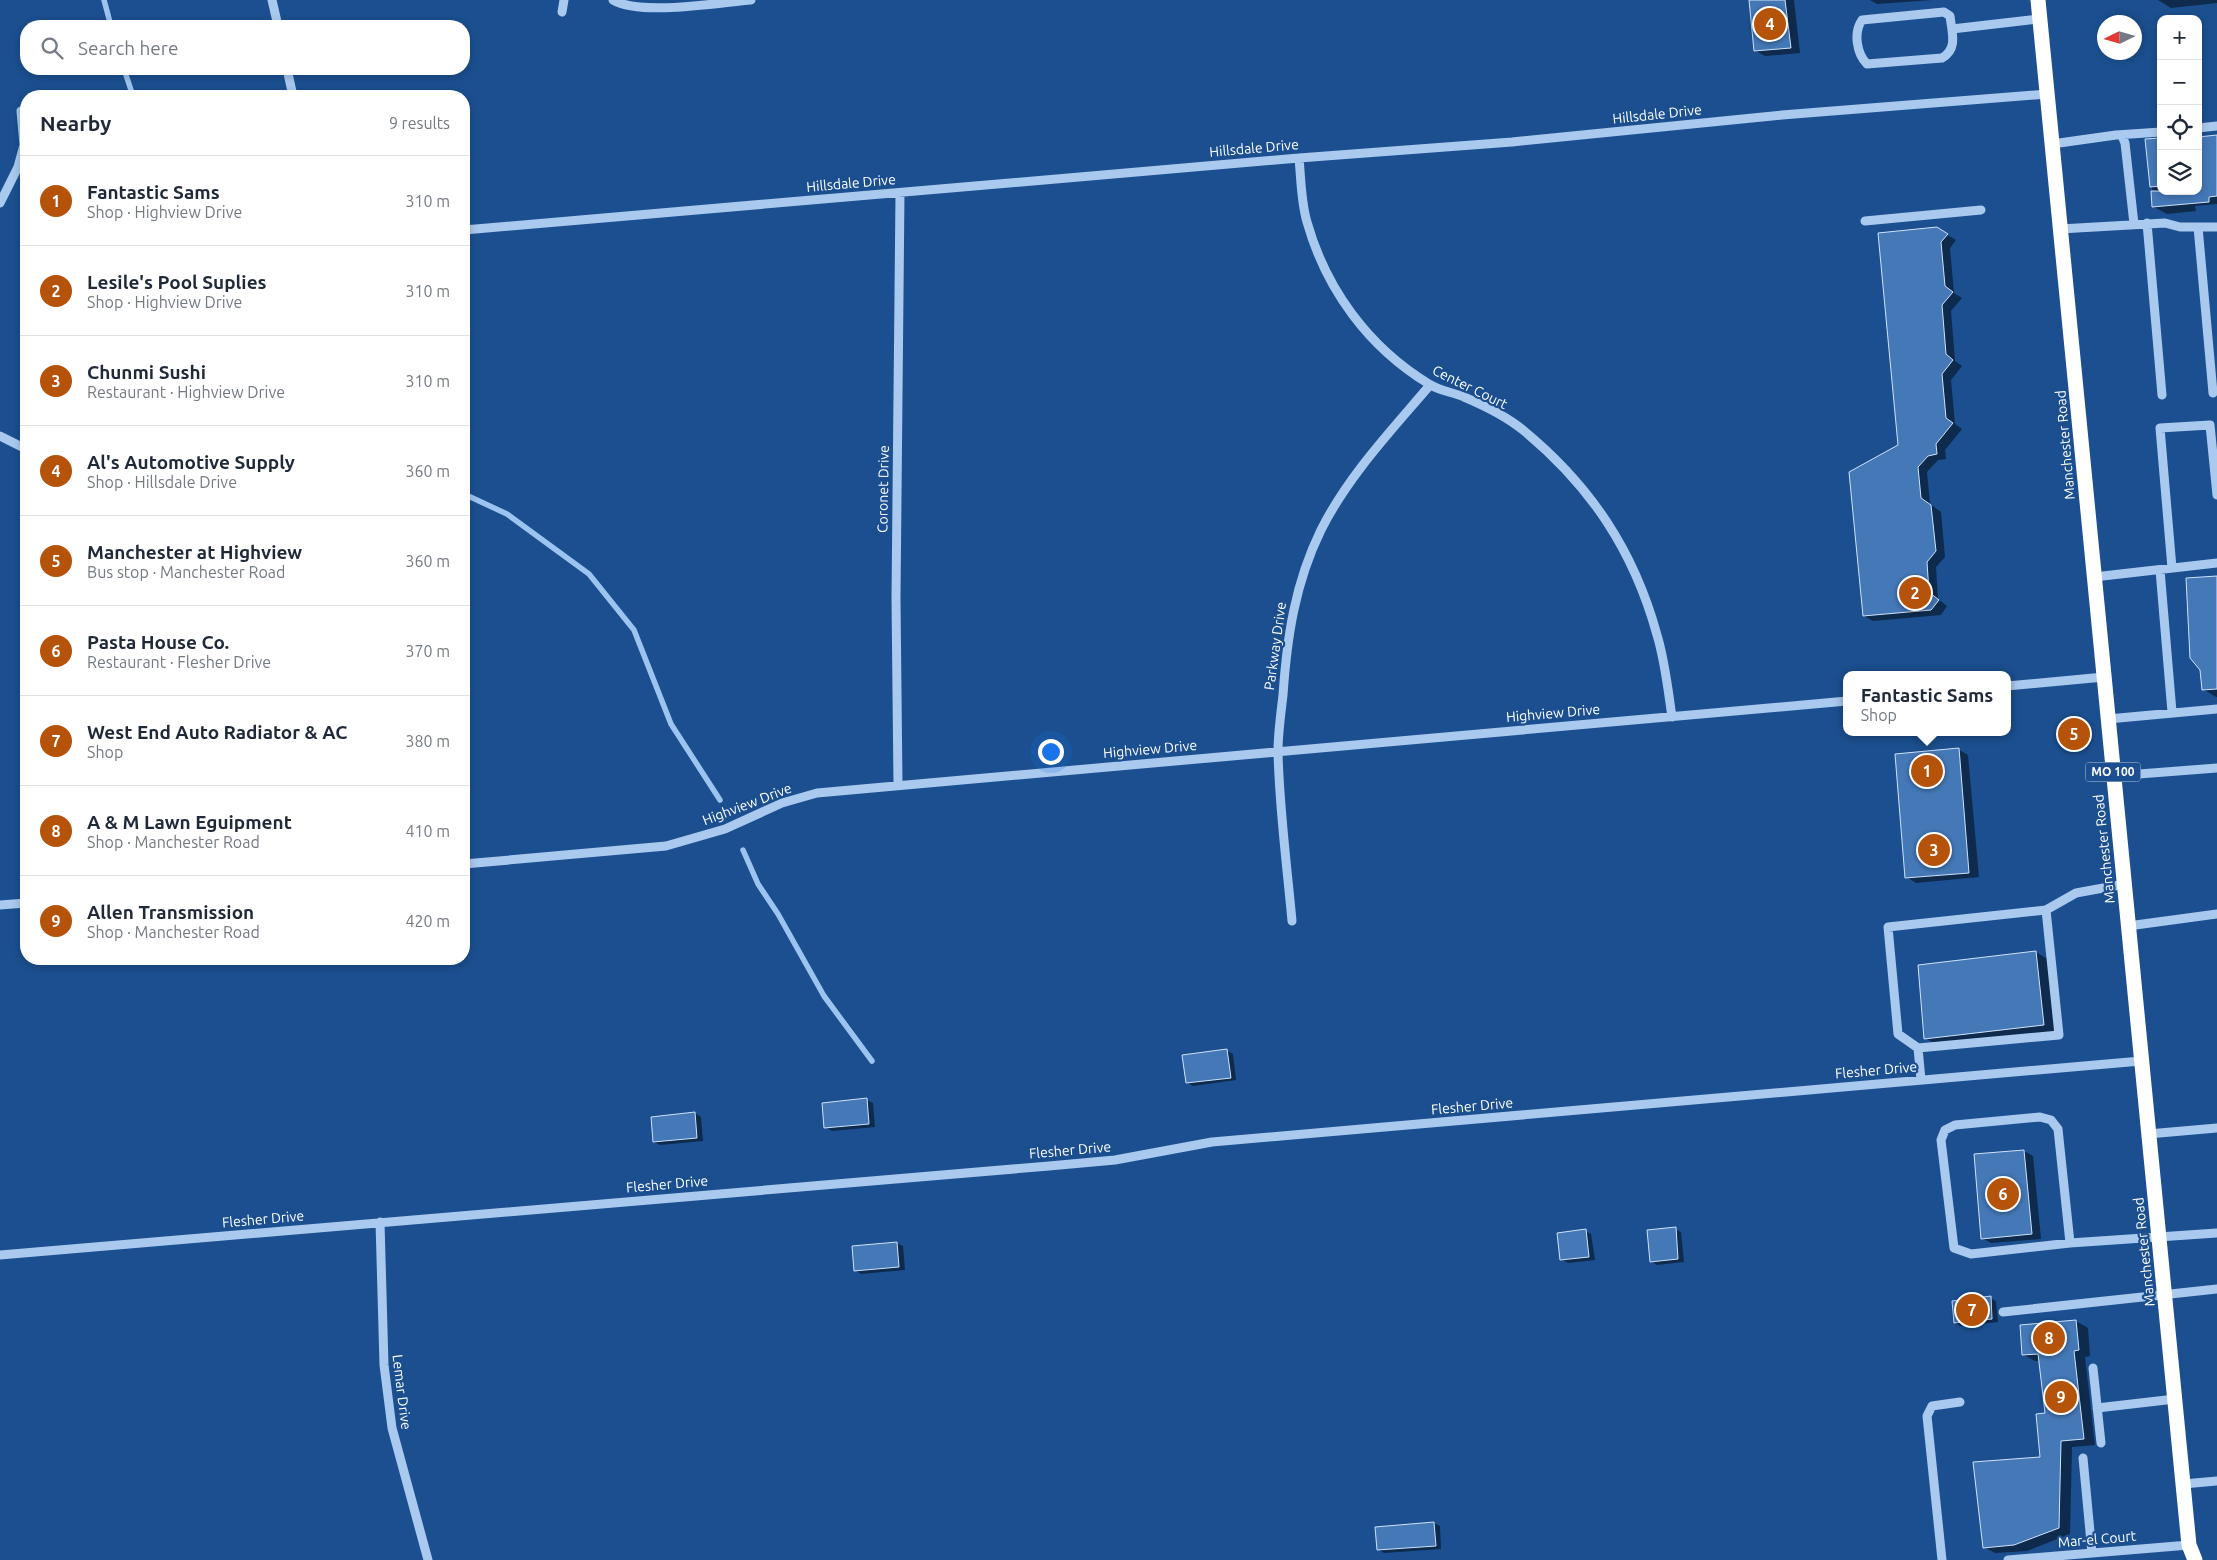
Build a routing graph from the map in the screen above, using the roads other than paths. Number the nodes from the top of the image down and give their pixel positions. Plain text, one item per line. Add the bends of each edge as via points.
1 (272, 0) edge
2 (564, 0) edge
3 (613, 0) edge
4 (750, 0) edge
5 (2038, 0) edge
6 (562, 12) dead end
7 (2039, 19) junction
8 (277, 20) edge
9 (1952, 29) junction
10 (288, 75) edge
11 (292, 90) edge
12 (2047, 94) junction
13 (2217, 126) edge
14 (2202, 128) edge
15 (2157, 132) edge
16 (2122, 136) junction
17 (2052, 144) junction
18 (1299, 158) junction
19 (20, 160) edge
20 (900, 193) junction
21 (0, 203) edge
22 (1981, 210) dead end
23 (1865, 221) dead end
24 (2147, 223) junction
25 (2134, 224) junction
26 (2198, 227) junction
27 (2217, 227) edge
28 (470, 229) edge
29 (2060, 229) junction
30 (1430, 385) junction
31 (2213, 392) dead end
32 (2162, 396) dead end
33 (2214, 425) edge
34 (0, 436) edge
35 (20, 446) edge
36 (2217, 495) edge
37 (2217, 563) edge
38 (2172, 568) junction
39 (2160, 570) junction
40 (2094, 577) junction
41 (2104, 677) junction
42 (2011, 686) edge
43 (1843, 701) edge
44 (2217, 709) edge
45 (2172, 712) junction
46 (1672, 717) junction
47 (2108, 719) junction
48 (1278, 751) junction
49 (2217, 768) edge
50 (2114, 776) junction
51 (898, 785) junction
52 (470, 863) edge
53 (2124, 884) junction
54 (20, 903) edge
55 (0, 905) edge
56 (2046, 910) junction
57 (2217, 914) edge
58 (1292, 921) dead end
59 (2128, 926) junction
60 (1918, 1048) junction
61 (2141, 1061) junction
62 (1922, 1080) junction
63 (2217, 1128) edge
64 (2148, 1134) junction
65 (380, 1222) junction
66 (2217, 1233) edge
67 (2158, 1236) junction
68 (2070, 1243) junction
69 (0, 1255) edge
70 (2217, 1289) edge
71 (2164, 1293) junction
72 (2003, 1312) dead end
73 (2093, 1368) dead end
74 (2175, 1399) junction
75 (1960, 1402) dead end
76 (2097, 1408) junction
77 (2101, 1442) dead end
78 (2083, 1458) dead end
79 (2217, 1481) edge
80 (2183, 1484) junction
81 (2189, 1544) junction
82 (2092, 1553) junction
83 (428, 1560) edge
84 (1942, 1560) edge
85 (2008, 1560) edge
86 (2186, 1560) edge
87 (2194, 1560) edge

1 - 8 street
2 - 6 street
3 - 4 street via 623,6 646,8
5 - 7 highway, Manchester Road / MO 100
7 - 9 street
7 - 12 highway, Manchester Road / MO 100
9 - 9 street via 1950,16 1944,12 1862,20 1857,37 1861,58 1867,64 1942,58 1954,45
10 - 11 street
12 - 17 highway, Manchester Road / MO 100
12 - 18 street, Hillsdale Drive
13 - 14 street
15 - 16 street
16 - 17 street
16 - 25 street
17 - 29 highway, Manchester Road / MO 100
18 - 20 street, Hillsdale Drive
18 - 30 street, Center Court via 1306,220 1323,268 1344,307 1373,338
19 - 21 street
20 - 28 street, Hillsdale Drive
20 - 51 street, Coronet Drive via 896,598
22 - 23 street
24 - 25 street
24 - 26 street
24 - 32 street
25 - 29 street
26 - 27 street
26 - 31 street
29 - 40 highway, Manchester Road / MO 100
30 - 46 street, Center Court via 1465,397 1522,428 1582,487 1606,517 1642,587 1658,636
30 - 48 street, Parkway Drive via 1342,494 1305,565 1287,643
33 - 36 street
33 - 38 street via 2160,428
34 - 35 street
37 - 38 street
38 - 39 street
39 - 40 street
39 - 45 street
40 - 41 highway, Manchester Road / MO 100
41 - 42 street
41 - 47 highway, Manchester Road / MO 100
43 - 46 street, Highview Drive
44 - 45 street
45 - 47 street
46 - 48 street, Highview Drive
47 - 50 highway, Manchester Road / MO 100
48 - 51 street, Highview Drive
48 - 58 street, Parkway Drive
49 - 50 street
50 - 53 highway, Manchester Road / MO 100
51 - 52 street, Highview Drive via 817,793 782,803 725,829 666,846
53 - 56 street via 2076,893
53 - 59 highway, Manchester Road / MO 100
54 - 55 street
56 - 60 street via 2059,1035
56 - 60 street via 1888,927 1898,1034
57 - 59 street
59 - 61 highway, Manchester Road / MO 100
60 - 62 street
61 - 62 street, Flesher Drive
61 - 64 highway, Manchester Road / MO 100
62 - 65 street, Flesher Drive via 1212,1142 1115,1160
63 - 64 street
64 - 67 highway, Manchester Road / MO 100
65 - 69 street, Flesher Drive
65 - 83 street, Lemar Drive via 384,1365 392,1428
66 - 67 street
67 - 68 street
67 - 71 highway, Manchester Road / MO 100
68 - 68 street via 1971,1254 1954,1248 1941,1140 1944,1130 1955,1125 2040,1117 2051,1120 2058,1129
70 - 71 street
71 - 72 street
71 - 74 highway, Manchester Road / MO 100
73 - 76 street
74 - 76 street
74 - 80 highway, Manchester Road / MO 100
75 - 84 street via 1932,1406 1927,1416
76 - 77 street
78 - 82 street
79 - 80 street
80 - 81 highway, Manchester Road / MO 100
81 - 82 street, Mar-el Court
81 - 86 highway, Manchester Road / MO 100
81 - 87 highway, Manchester Road / MO 100
82 - 85 street, Mar-el Court

